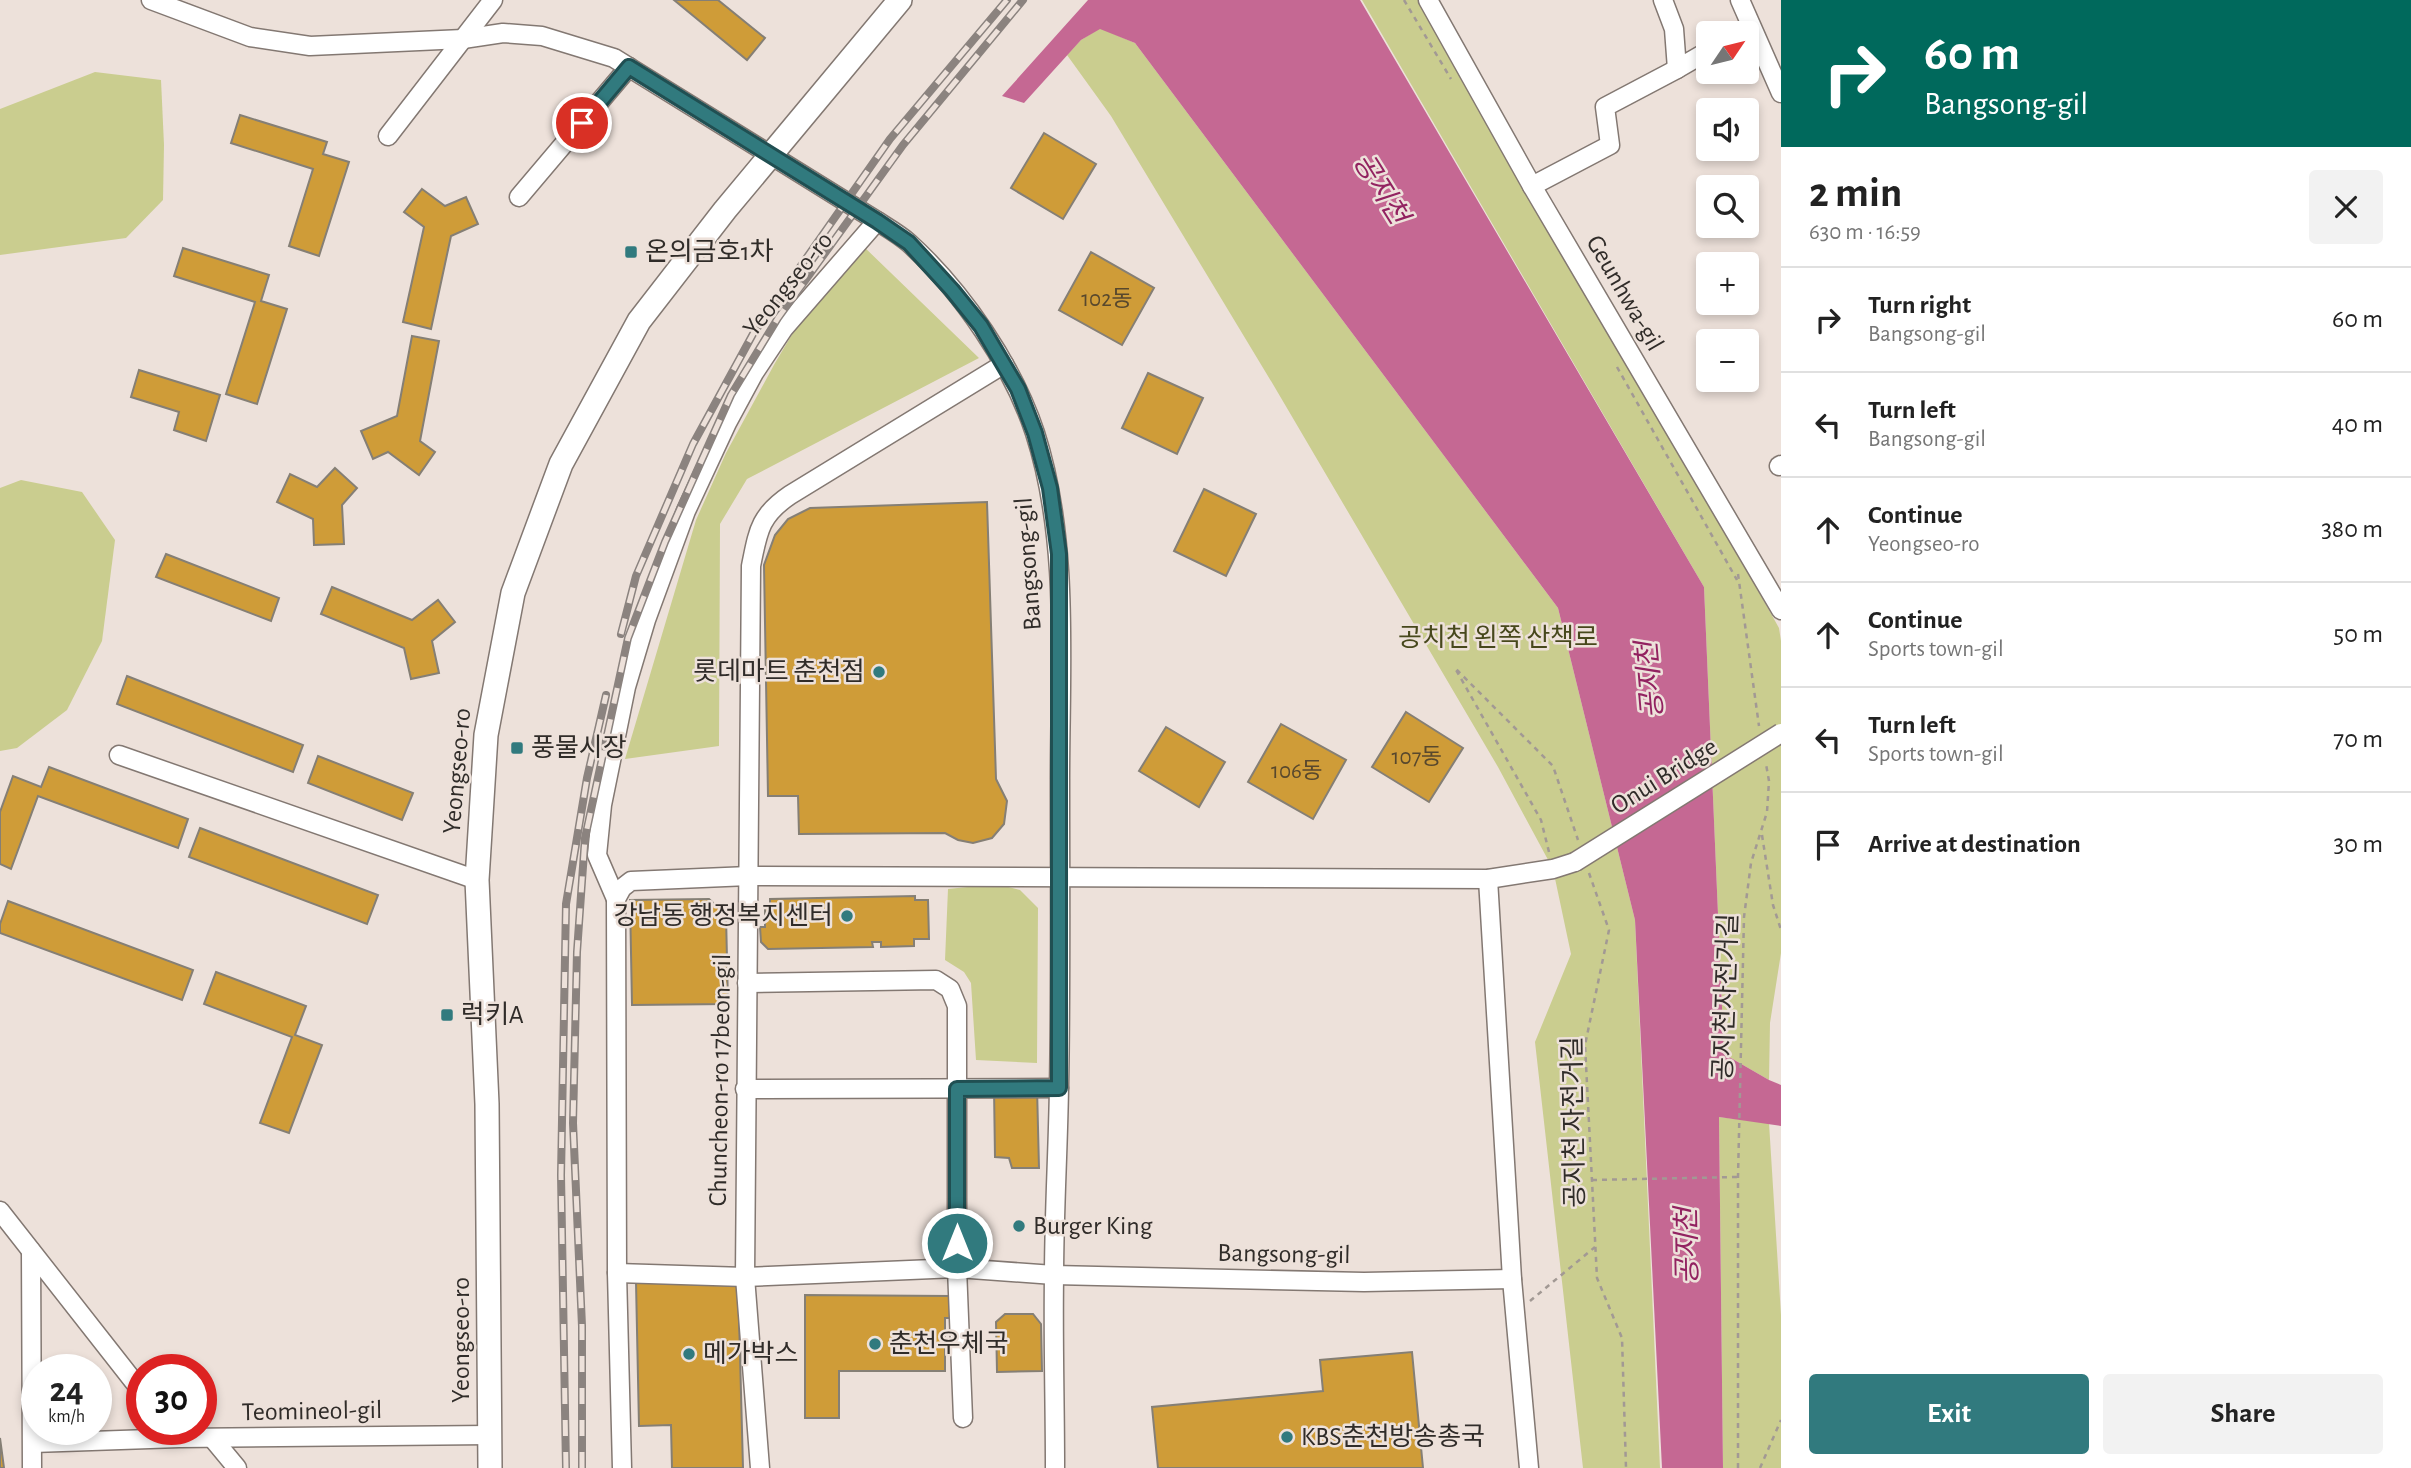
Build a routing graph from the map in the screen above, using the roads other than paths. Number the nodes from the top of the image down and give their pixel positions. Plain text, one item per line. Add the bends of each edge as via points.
1 (151, 0) edge
2 (493, 0) edge
3 (901, 0) edge
4 (1428, 0) edge
5 (1663, 0) edge
6 (1740, 0) edge
7 (1744, 21) edge
8 (463, 39) junction
9 (1759, 42) edge
10 (1773, 54) edge
11 (1696, 58) edge
12 (629, 67) junction
13 (1677, 69) junction
14 (1781, 93) edge
15 (388, 136) dead end
16 (772, 157) junction
17 (1532, 186) junction
18 (519, 197) dead end
19 (877, 221) junction
20 (1004, 364) junction
21 (1781, 610) edge
22 (1781, 733) edge
23 (119, 755) dead end
24 (749, 876) junction
25 (1060, 878) junction
26 (1488, 879) junction
27 (477, 880) junction
28 (616, 900) junction
29 (747, 983) junction
30 (1059, 1088) junction
31 (745, 1089) junction
32 (957, 1089) junction
33 (0, 1211) edge
34 (31, 1251) junction
35 (957, 1268) junction
36 (617, 1273) junction
37 (1054, 1275) junction
38 (745, 1277) junction
39 (1513, 1279) junction
40 (32, 1354) edge
41 (126, 1372) edge
42 (963, 1418) dead end
43 (490, 1435) junction
44 (217, 1439) edge
45 (217, 1444) edge
46 (33, 1445) edge
47 (32, 1468) edge
48 (237, 1468) edge
49 (490, 1468) edge
50 (622, 1468) edge
51 (760, 1468) edge
52 (1055, 1468) edge
53 (1529, 1468) edge

1 - 8 street via 250,37 310,46
2 - 8 street
3 - 16 street, Yeongseo-ro
4 - 17 street, Geunhwa-gil
5 - 13 street via 1674,29
6 - 7 street
8 - 12 street via 503,33 542,36
8 - 15 street
9 - 10 street
10 - 14 street
11 - 13 street
12 - 16 street
12 - 18 street
13 - 17 street via 1605,107 1610,145
16 - 19 street, Yeongseo-ro
16 - 27 street, Yeongseo-ro via 639,321 571,443 543,507 513,593 494,685 483,770
17 - 21 street, Geunhwa-gil
19 - 20 street, Bangsong-gil via 909,243 952,290
19 - 28 street, Yeongseo-ro via 784,328 727,423 686,512 626,687 602,805 597,855
20 - 24 street, Chuncheon-ro 17beon-gil via 790,495 760,525 751,566
20 - 25 street, Bangsong-gil via 1035,433 1050,488 1059,554
22 - 26 street, Onui Bridge, bridge via 1581,865
23 - 27 street
24 - 25 street
24 - 28 street via 631,881
24 - 29 street, Chuncheon-ro 17beon-gil
25 - 26 street
25 - 30 street, Bangsong-gil
26 - 39 street
27 - 43 street, Yeongseo-ro via 487,1104
28 - 36 street, Yeongseo-ro
29 - 31 street, Chuncheon-ro 17beon-gil
29 - 32 street via 936,980 950,989 957,1006
30 - 32 street
30 - 37 street, Bangsong-gil
31 - 32 street
31 - 38 street, Chuncheon-ro 17beon-gil
32 - 35 street
33 - 34 street
34 - 40 street
34 - 41 street
35 - 37 street, Bangsong-gil
35 - 38 street, Bangsong-gil
35 - 42 street
36 - 38 street, Bangsong-gil
36 - 50 street, Yeongseo-ro
37 - 39 street, Bangsong-gil via 1364,1282
37 - 52 street, Bangsong-gil
38 - 51 street, Chuncheon-ro 17beon-gil
39 - 53 street
43 - 44 street, Teomineol-gil
43 - 49 street, Yeongseo-ro
45 - 48 street
46 - 47 street

